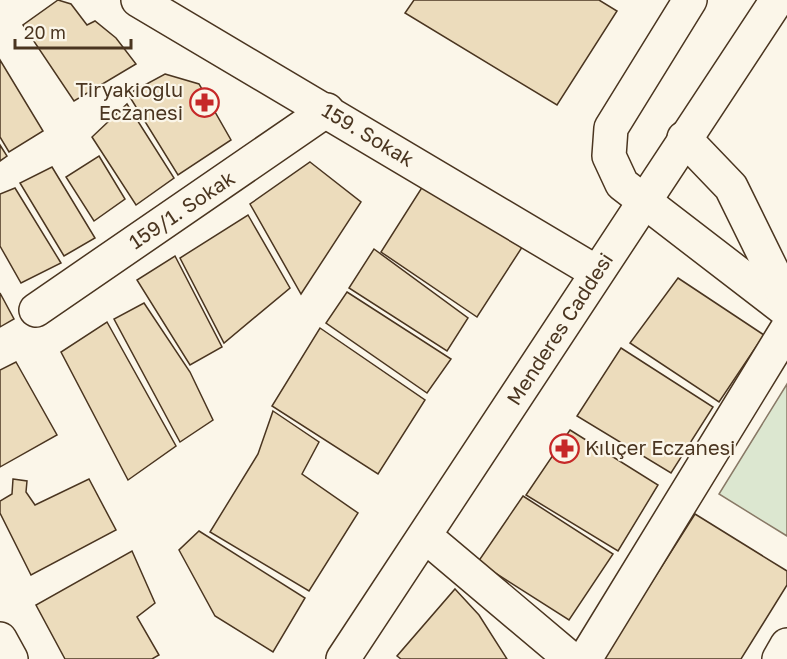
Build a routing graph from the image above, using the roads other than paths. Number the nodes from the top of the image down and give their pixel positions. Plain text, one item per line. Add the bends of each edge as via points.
1 (138, 0) edge
2 (690, 0) edge
3 (777, 0) edge
4 (327, 110) junction
5 (684, 138) junction
6 (645, 199) junction
7 (596, 272) junction
8 (787, 301) edge
9 (36, 310) dead end
10 (787, 311) edge
11 (787, 329) edge
12 (425, 536) junction
13 (0, 639) edge
14 (787, 645) edge
15 (10, 659) edge
16 (343, 659) edge
17 (571, 659) edge
18 (585, 659) edge
19 (779, 659) edge

1 - 4 street, 159. Sokak
2 - 6 street via 611,128 609,156 622,184
3 - 5 street, Menderes Caddesi
4 - 7 street, 159. Sokak
4 - 9 street, 159/1. Sokak
5 - 6 street, Menderes Caddesi
5 - 8 street via 731,187
6 - 7 street, Menderes Caddesi
6 - 10 street
7 - 12 street, Menderes Caddesi
11 - 18 street
12 - 16 street, Menderes Caddesi
12 - 17 street
13 - 15 street
14 - 19 street

